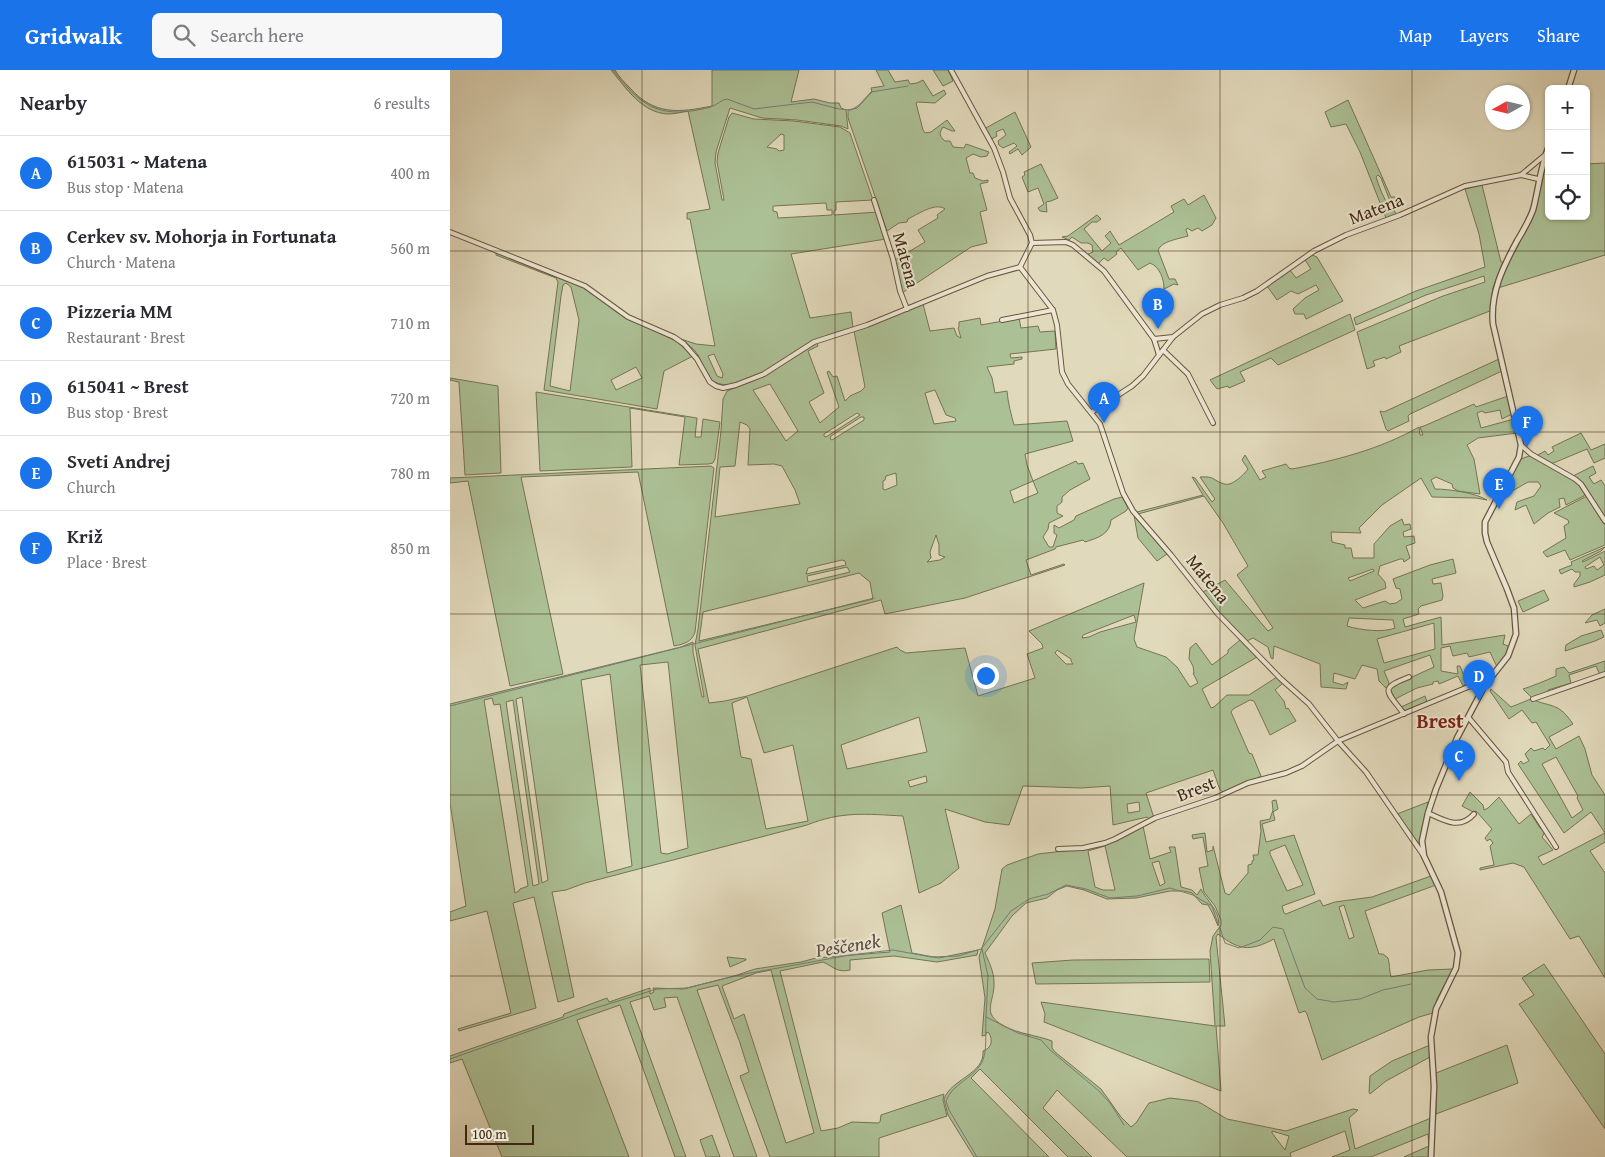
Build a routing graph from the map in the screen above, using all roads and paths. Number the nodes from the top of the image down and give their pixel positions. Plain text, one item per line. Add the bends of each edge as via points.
1 (951, 70) edge
2 (1574, 70) edge
3 (1569, 85) edge
4 (1545, 155) joint
5 (1521, 175) junction
6 (1538, 179) junction
7 (874, 200) dead end
8 (450, 232) edge
9 (1032, 242) junction
10 (1020, 267) junction
11 (907, 309) junction
12 (1053, 310) junction
13 (1002, 320) dead end
14 (1173, 336) junction
15 (1154, 340) junction
16 (1163, 350) junction
17 (1159, 355) junction
18 (1092, 412) junction
19 (1213, 422) dead end
20 (1521, 445) junction
21 (1531, 454) junction
22 (1518, 457) junction
23 (1605, 521) edge
24 (1605, 674) edge
25 (1409, 676) dead end
26 (1485, 685) junction
27 (1532, 699) dead end
28 (1404, 714) junction
29 (1468, 717) junction
30 (1338, 741) junction
31 (1428, 813) junction
32 (1474, 814) dead end
33 (1556, 847) dead end
34 (1058, 849) dead end
35 (1424, 856) junction
36 (1432, 1157) edge

1 - 9 street via 994,148 1010,198
2 - 3 street
4 - 5 street, Matena
4 - 6 street
5 - 6 street, Matena
5 - 14 street, Matena via 1465,186 1346,235 1314,251 1250,294 1202,314
6 - 20 street via 1533,209 1498,280 1492,312
7 - 11 street, Matena
8 - 11 street via 585,286 628,317 684,344 698,359 710,382 723,388 764,374 814,342
9 - 10 street
9 - 15 street via 1066,242 1084,254 1104,271
10 - 11 street, Matena via 986,276
10 - 12 street, Matena
12 - 13 street
12 - 18 street, Matena via 1062,372
14 - 15 street, Matena
14 - 16 street, Matena
15 - 17 street
16 - 17 street, Matena
16 - 19 street via 1188,374
17 - 18 street, Matena via 1144,376
18 - 30 street, Matena via 1103,430 1123,493 1133,511 1217,612 1309,704
20 - 21 street
20 - 22 street
21 - 22 street
21 - 23 street via 1581,484
22 - 26 street via 1485,522 1487,542 1514,608 1516,634 1502,666
24 - 27 street
25 - 28 street via 1391,683 1388,688
26 - 28 street, Brest via 1480,682
26 - 29 street
28 - 30 street, Brest
29 - 31 street
29 - 33 street via 1506,762 1508,772
30 - 34 street, Brest via 1286,774 1248,783 1155,818 1110,841 1083,848
30 - 35 street via 1366,772
31 - 32 street via 1461,823 1467,822
31 - 35 street via 1422,841
35 - 36 street via 1441,892 1458,953 1456,968 1440,997 1432,1029

